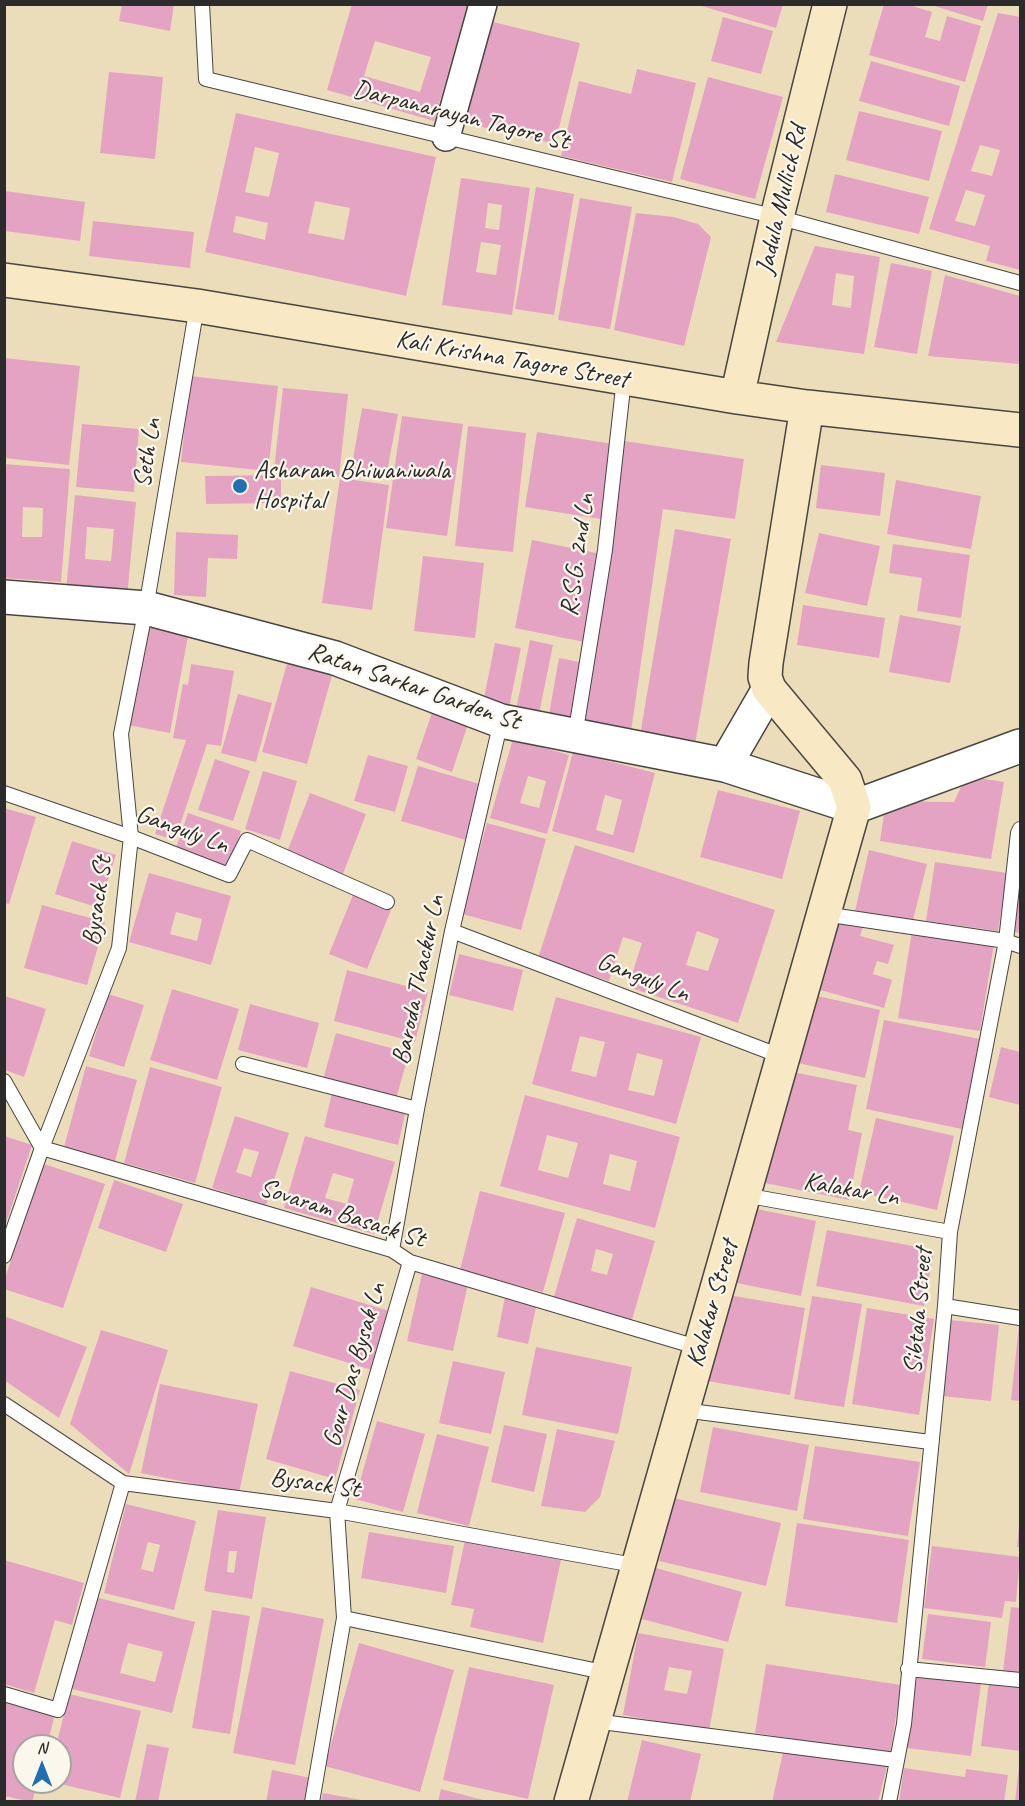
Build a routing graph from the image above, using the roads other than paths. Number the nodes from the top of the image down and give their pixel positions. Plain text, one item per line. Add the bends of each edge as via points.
1 (202, 4) edge
2 (483, 4) edge
3 (830, 4) edge
4 (446, 137) junction
5 (777, 218) junction
6 (4, 280) edge
7 (1020, 283) edge
8 (197, 306) junction
9 (624, 379) junction
10 (736, 397) junction
11 (807, 407) junction
12 (1020, 430) edge
13 (4, 597) edge
14 (146, 608) junction
15 (769, 689) junction
16 (501, 721) junction
17 (575, 736) junction
18 (1020, 747) edge
19 (725, 765) junction
20 (4, 793) edge
21 (855, 807) junction
22 (1020, 829) edge
23 (131, 837) junction
24 (387, 902) dead end
25 (824, 914) junction
26 (452, 932) junction
27 (1006, 941) junction
28 (1020, 946) edge
29 (783, 1058) junction
30 (243, 1064) dead end
31 (4, 1081) edge
32 (417, 1109) junction
33 (42, 1148) junction
34 (744, 1195) junction
35 (950, 1232) junction
36 (392, 1250) junction
37 (4, 1256) edge
38 (410, 1262) junction
39 (945, 1306) junction
40 (1020, 1318) edge
41 (700, 1348) junction
42 (4, 1404) edge
43 (683, 1410) junction
44 (930, 1442) junction
45 (123, 1483) junction
46 (337, 1511) junction
47 (639, 1566) junction
48 (344, 1618) junction
49 (908, 1669) junction
50 (608, 1673) junction
51 (1020, 1680) edge
52 (4, 1694) edge
53 (594, 1721) junction
54 (896, 1760) junction
55 (312, 1802) edge
56 (572, 1802) edge
57 (889, 1802) edge

1 - 4 lane, Darpanarayan Tagore St via 206,79
2 - 4 street
3 - 5 main road, Jadula Mullick Rd
4 - 5 lane, Darpanarayan Tagore St
5 - 7 lane, Darpanarayan Tagore St
5 - 10 main road, Jadula Mullick Rd
6 - 8 main road, Kali Krishna Tagore Street
8 - 9 main road, Kali Krishna Tagore Street
8 - 14 lane, Seth Ln
9 - 10 main road, Kali Krishna Tagore Street
9 - 17 lane, R.S.G. 2nd Ln via 604,550
10 - 11 main road, Kali Krishna Tagore Street
11 - 12 main road, Kali Krishna Tagore Street
11 - 15 main road via 766,663
13 - 14 street, Ratan Sarkar Garden St
14 - 16 street, Ratan Sarkar Garden St via 335,658
14 - 23 lane, Bysack St via 121,734
15 - 19 street
15 - 21 main road via 845,780
16 - 17 street, Ratan Sarkar Garden St
16 - 26 lane, Baroda Thackur Ln
17 - 19 street, Ratan Sarkar Garden St
18 - 21 street
19 - 21 street, Ratan Sarkar Garden St
20 - 23 lane, Ganguly Ln
21 - 25 main road, Kalakar Street
22 - 27 lane, Sibtala Street
23 - 24 lane, Ganguly Ln via 228,875 247,840
23 - 33 lane, Bysack St via 119,948
25 - 27 lane
25 - 29 main road, Kalakar Street
26 - 29 lane, Ganguly Ln
26 - 32 lane, Baroda Thackur Ln
27 - 28 lane
27 - 35 lane, Sibtala Street
29 - 34 main road, Kalakar Street
30 - 32 lane
31 - 33 lane
32 - 36 lane, Baroda Thackur Ln
33 - 36 lane, Sovaram Basack St
33 - 37 lane, Bysack St
34 - 35 lane, Kalakar Ln
34 - 41 main road, Kalakar Street
35 - 39 lane, Sibtala Street
36 - 38 lane, Sovaram Basack St
38 - 41 lane, Sovaram Basack St
38 - 46 lane, Gour Das Bysak Ln
39 - 40 lane
39 - 44 lane, Sibtala Street
41 - 43 main road, Kalakar Street
42 - 45 lane, Bysack St
43 - 44 lane
43 - 47 main road, Kalakar Street
44 - 49 lane, Sibtala Street
45 - 46 lane, Bysack St
45 - 52 lane via 58,1710
46 - 47 lane, Bysack St
46 - 48 lane, Gour Das Bysak Ln
47 - 50 main road, Kalakar Street
48 - 50 lane
48 - 55 lane, Gour Das Bysak Ln
49 - 51 lane
49 - 54 lane, Sibtala Street via 904,1724
50 - 53 main road, Kalakar Street
53 - 54 lane
53 - 56 main road, Kalakar Street
54 - 57 lane, Sibtala Street

